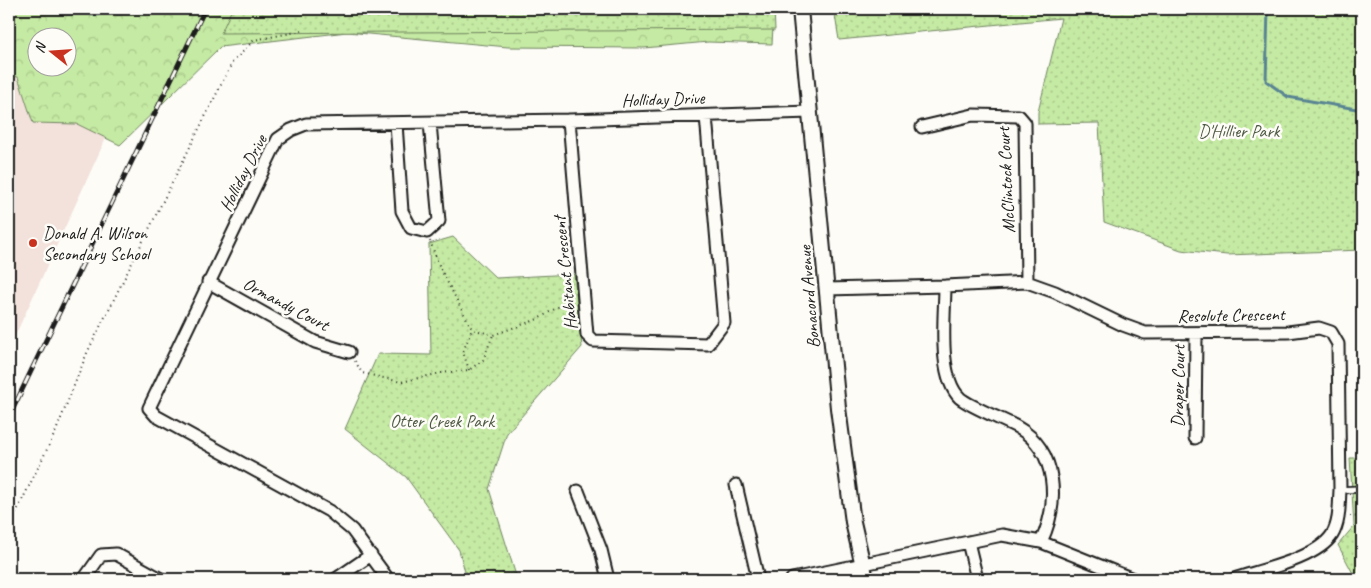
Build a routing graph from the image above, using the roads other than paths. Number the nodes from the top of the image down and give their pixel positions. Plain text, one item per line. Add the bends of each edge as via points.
1 (800, 9) edge
2 (810, 112) junction
3 (706, 116) junction
4 (569, 120) junction
5 (396, 123) junction
6 (430, 123) junction
7 (922, 127) dead end
8 (208, 282) junction
9 (1027, 282) junction
10 (945, 286) junction
11 (827, 289) junction
12 (1196, 334) junction
13 (350, 352) road end
14 (1195, 438) dead end
15 (736, 485) dead end
16 (1362, 489) edge
17 (578, 490) dead end
18 (1340, 490) junction
19 (968, 542) junction
20 (1041, 542) junction
21 (371, 555) junction
22 (861, 563) junction
23 (84, 579) edge
24 (161, 579) edge
25 (336, 579) edge
26 (388, 579) edge
27 (608, 579) edge
28 (758, 579) edge
29 (792, 579) edge
30 (866, 579) edge
31 (977, 579) edge
32 (1133, 579) edge
33 (1234, 579) edge

1 - 2 street, Bonacord Avenue
2 - 3 street, Holliday Drive
2 - 11 street, Bonacord Avenue
3 - 4 street, Holliday Drive
3 - 4 street, Habitant Crescent via 724,322 708,344 593,341 587,335
4 - 6 street, Holliday Drive
5 - 6 street, Holliday Drive
5 - 6 street via 402,210 411,228 427,232 439,221
5 - 8 street, Holliday Drive via 306,124 278,139
7 - 9 street, McClintock Court via 973,115 1020,116 1025,123
8 - 13 street, Ormandy Court via 315,342
8 - 21 street, Holliday Drive via 149,408 156,416 329,511 352,530
9 - 10 street, Resolute Crescent
9 - 12 street, Resolute Crescent via 1145,333
10 - 11 street, Resolute Crescent
10 - 20 street via 944,356 949,380 959,398 1020,429 1036,444 1052,472 1054,498
11 - 22 street, Bonacord Avenue via 838,408
12 - 14 street, Draper Court
12 - 18 street, Resolute Crescent via 1320,328 1331,332 1338,344
15 - 28 street
16 - 18 lane
17 - 27 street via 601,550
18 - 33 street, Resolute Crescent via 1339,514 1333,535 1309,554
19 - 20 street via 1002,535
19 - 22 street
19 - 31 street
20 - 32 street
21 - 25 street
21 - 26 street, Holliday Drive
22 - 29 street
22 - 30 street, Bonacord Avenue
23 - 24 street via 101,555 116,554

